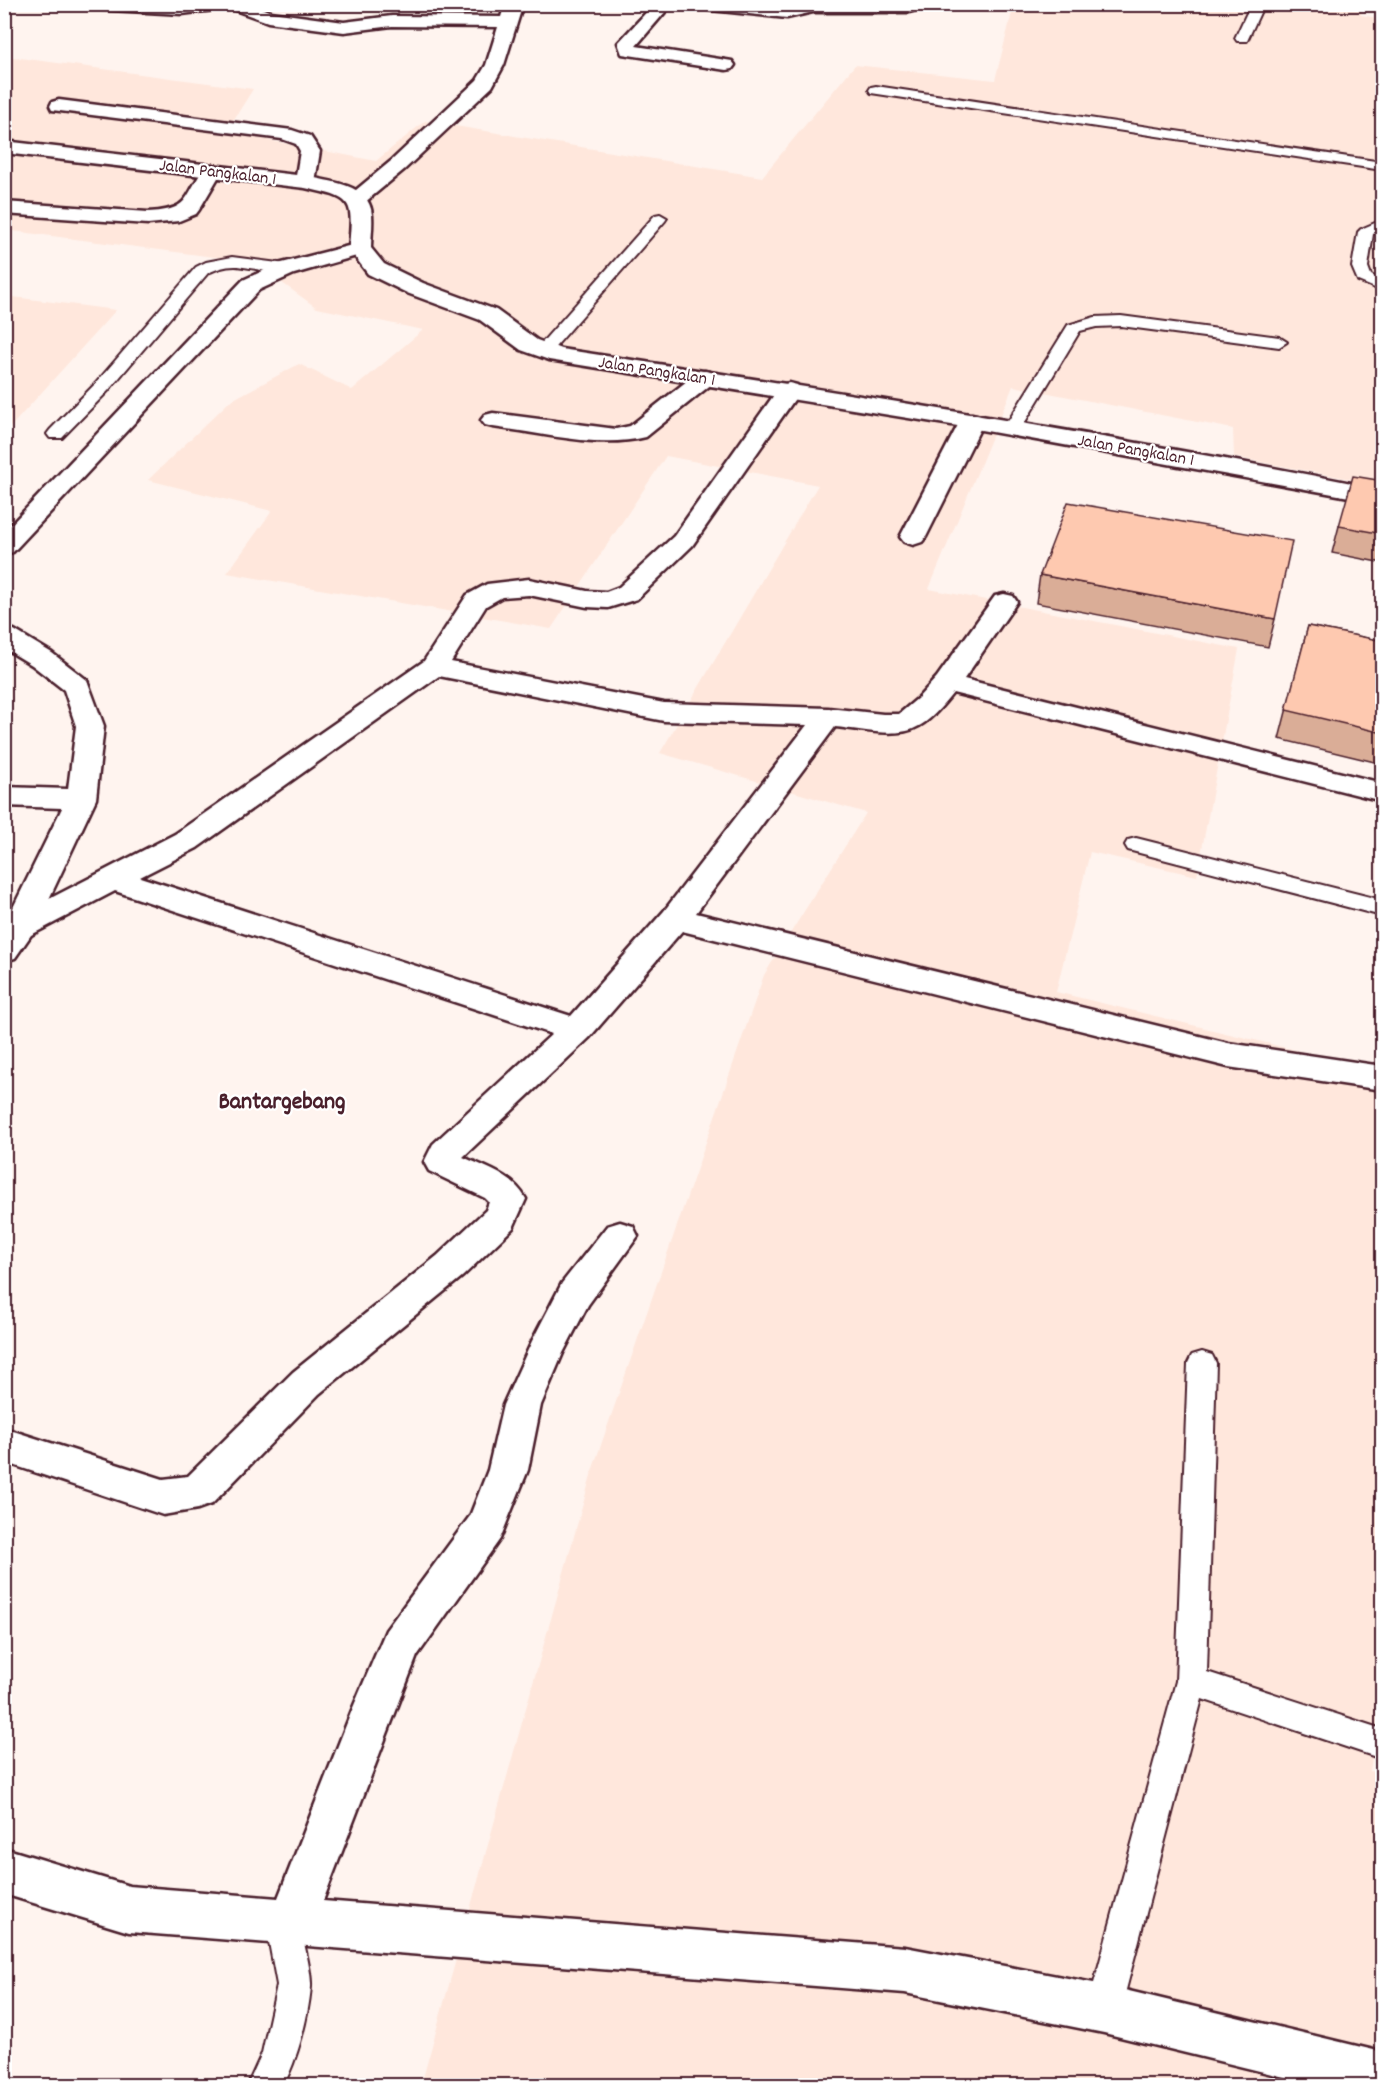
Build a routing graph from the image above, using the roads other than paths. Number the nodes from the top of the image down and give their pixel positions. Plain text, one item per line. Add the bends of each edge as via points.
1 (92, 4) edge
2 (225, 4) edge
3 (234, 4) edge
4 (664, 4) edge
5 (701, 4) edge
6 (916, 4) edge
7 (1258, 4) edge
8 (512, 13) edge
9 (1242, 38) dead end
10 (726, 65) dead end
11 (876, 90) dead end
12 (59, 106) dead end
13 (4, 147) edge
14 (1383, 166) edge
15 (212, 171) junction
16 (305, 182) junction
17 (357, 199) junction
18 (4, 208) edge
19 (660, 218) dead end
20 (1383, 225) edge
21 (360, 249) junction
22 (286, 269) junction
23 (1383, 286) edge
24 (1279, 342) dead end
25 (544, 350) junction
26 (705, 378) junction
27 (789, 390) junction
28 (493, 420) dead end
29 (972, 421) junction
30 (1013, 428) junction
31 (56, 434) dead end
32 (1383, 496) edge
33 (913, 537) dead end
34 (4, 547) edge
35 (1004, 602) dead end
36 (4, 636) edge
37 (434, 667) junction
38 (947, 683) junction
39 (828, 717) junction
40 (1383, 792) edge
41 (4, 796) edge
42 (81, 799) junction
43 (1136, 845) dead end
44 (112, 879) junction
45 (1383, 908) edge
46 (675, 919) junction
47 (12, 939) edge
48 (577, 1030) junction
49 (1383, 1078) edge
50 (620, 1236) dead end
51 (1202, 1363) dead end
52 (4, 1445) edge
53 (1191, 1681) junction
54 (1383, 1744) edge
55 (4, 1871) edge
56 (287, 1922) junction
57 (1104, 2009) junction
58 (1383, 2076) edge
59 (264, 2085) edge

1 - 2 street via 182,9
3 - 8 street via 268,17 344,27
4 - 10 street via 627,44 628,50
5 - 6 street via 787,13 813,7
7 - 9 lane
8 - 17 street via 485,83
11 - 14 lane
12 - 16 street via 285,134 303,140 310,151
13 - 15 street, Jalan Pangkalan 1
15 - 16 street, Jalan Pangkalan 1
15 - 18 street via 189,210 172,217
16 - 17 street, Jalan Pangkalan 1 via 344,191
17 - 21 street via 362,213
19 - 25 lane
20 - 23 lane via 1366,232 1360,267 1364,278
21 - 22 street
21 - 25 street, Jalan Pangkalan 1 via 376,269 488,315 529,345
22 - 31 lane via 232,260 202,270 102,387
22 - 34 street via 251,285
24 - 30 lane via 1121,321 1074,328
25 - 26 street, Jalan Pangkalan 1
26 - 27 street, Jalan Pangkalan 1
26 - 28 street via 638,432 616,436
27 - 29 street, Jalan Pangkalan 1
27 - 37 street via 683,541 628,593 609,600 529,587 496,590 476,601
29 - 30 street, Jalan Pangkalan 1
29 - 33 street
30 - 32 street, Jalan Pangkalan 1
35 - 38 street
36 - 42 street via 77,686 90,726
37 - 39 street via 663,712
37 - 44 street via 186,841
38 - 39 street via 906,722
38 - 40 street
39 - 46 street
41 - 42 street
42 - 47 street
43 - 45 lane
44 - 47 street
44 - 48 street
46 - 48 street
46 - 49 street via 1228,1055
48 - 52 street via 445,1153 441,1162 497,1188 508,1199 500,1218 450,1266 306,1383 198,1492 163,1497
50 - 56 street via 575,1294 545,1352 522,1405 507,1470 486,1526 401,1644
51 - 53 lane
53 - 54 lane
53 - 57 lane
55 - 56 street via 129,1909
56 - 57 street via 905,1971
56 - 59 lane via 294,1984 279,2058
57 - 58 street

